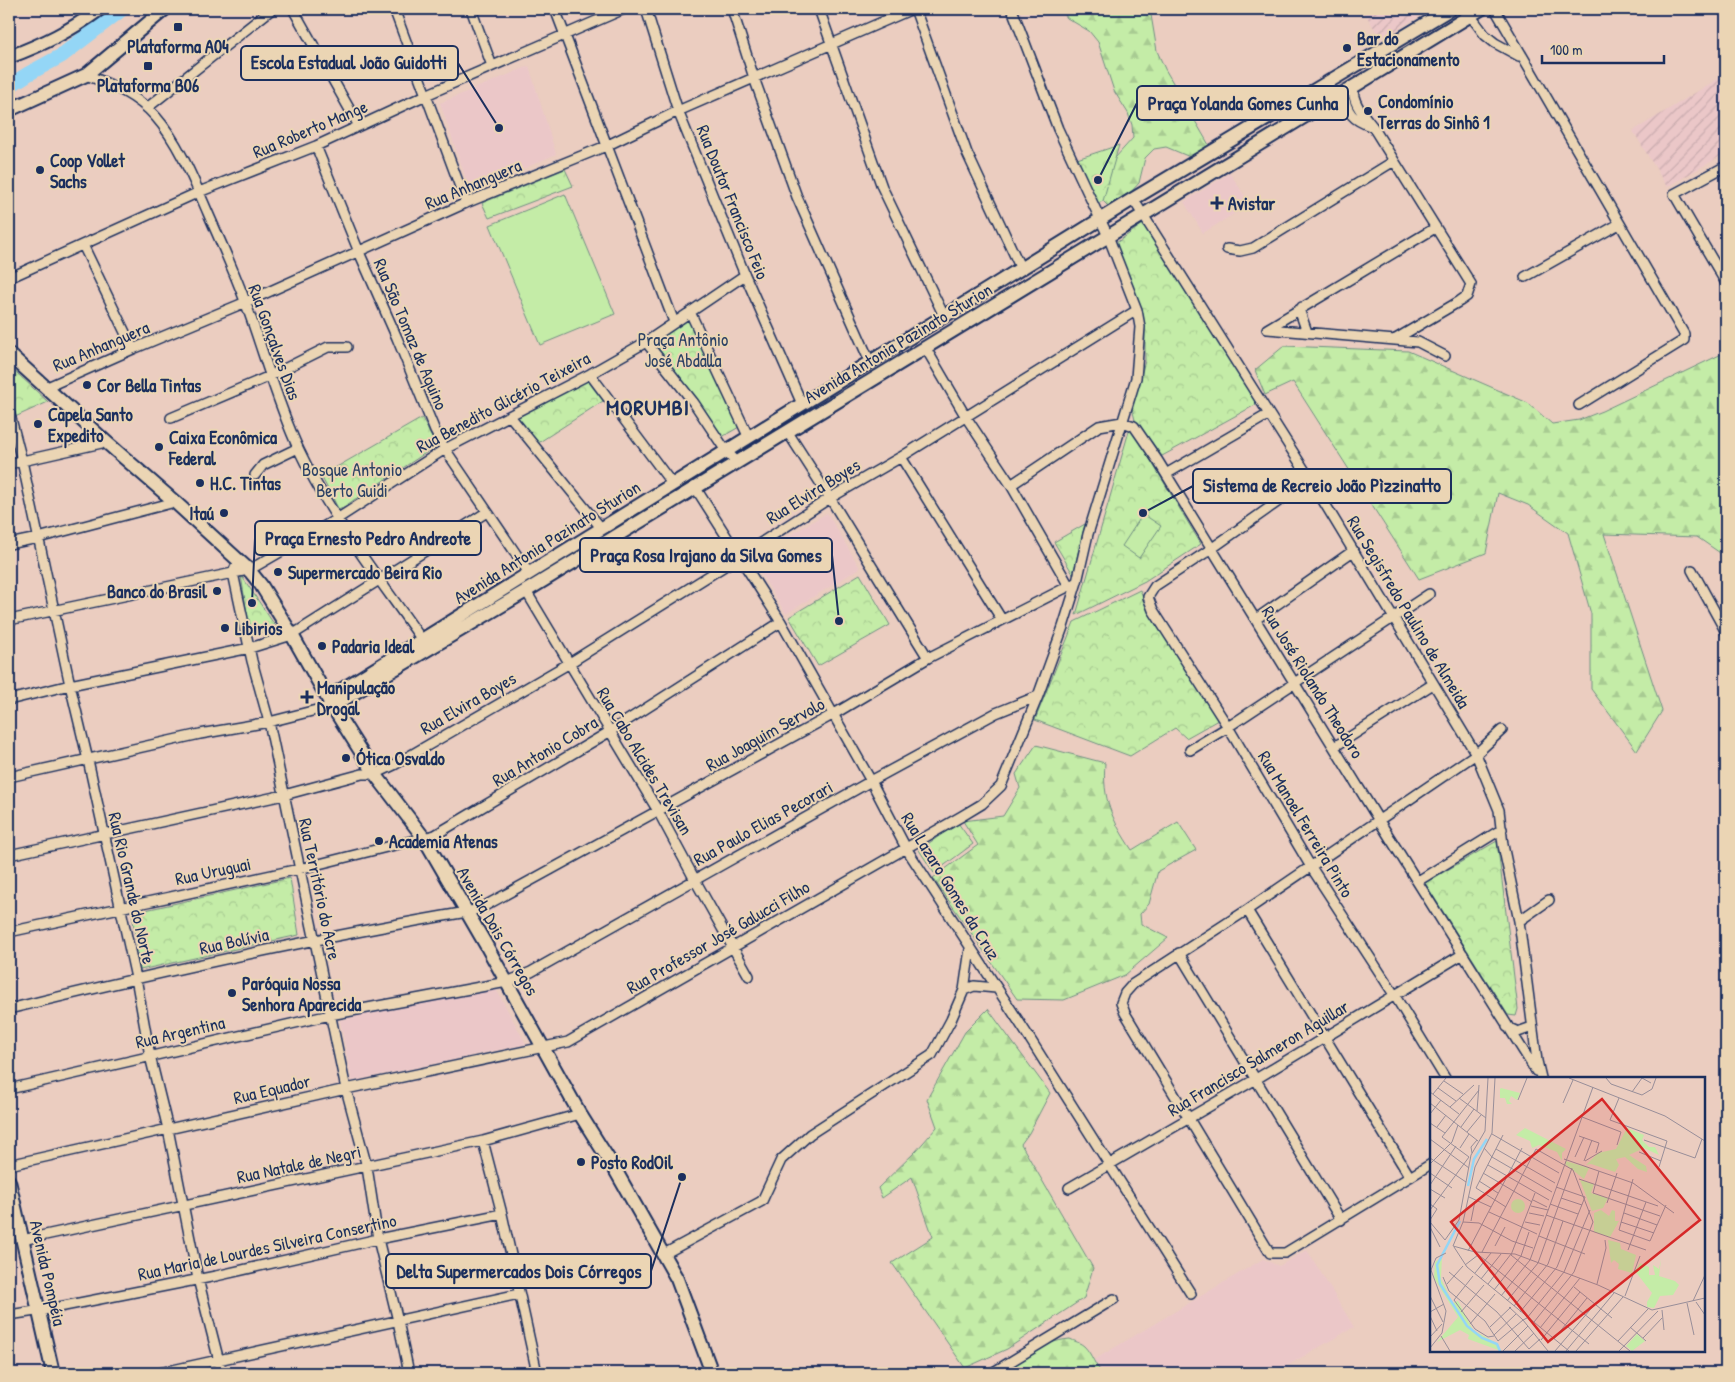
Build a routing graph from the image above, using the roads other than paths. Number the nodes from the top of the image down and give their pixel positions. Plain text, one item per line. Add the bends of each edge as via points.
1 (100, 9) edge
2 (165, 9) edge
3 (293, 9) edge
4 (394, 9) edge
5 (471, 9) edge
6 (555, 9) edge
7 (624, 9) edge
8 (646, 9) edge
9 (732, 9) edge
10 (819, 9) edge
11 (914, 9) edge
12 (1012, 9) edge
13 (1450, 9) edge
14 (1495, 9) edge
15 (269, 11) edge
16 (1475, 12) edge
17 (564, 34) junction
18 (832, 44) junction
19 (1379, 51) junction
20 (9, 57) edge
21 (1522, 58) junction
22 (492, 66) junction
23 (1382, 69) junction
24 (1341, 74) junction
25 (86, 75) junction
26 (754, 78) junction
27 (1348, 89) junction
28 (426, 95) junction
29 (147, 108) junction
30 (9, 110) edge
31 (678, 111) junction
32 (359, 126) junction
33 (316, 146) junction
34 (606, 146) junction
35 (1394, 161) junction
36 (1726, 166) edge
37 (199, 192) junction
38 (1133, 199) junction
39 (466, 203) junction
40 (1143, 214) junction
41 (1101, 220) junction
42 (1620, 224) junction
43 (1435, 228) junction
44 (1108, 236) junction
45 (83, 245) junction
46 (1227, 250) dead end
47 (359, 252) junction
48 (1021, 269) junction
49 (745, 276) junction
50 (1525, 277) dead end
51 (9, 278) edge
52 (1726, 283) edge
53 (246, 302) junction
54 (1302, 307) junction
55 (1137, 310) junction
56 (690, 312) junction
57 (944, 316) junction
58 (674, 322) junction
59 (1307, 332) junction
60 (1394, 340) junction
61 (646, 342) junction
62 (347, 347) dead end
63 (925, 347) junction
64 (133, 349) junction
65 (9, 354) edge
66 (1444, 356) dead end
67 (870, 362) junction
68 (590, 374) junction
69 (270, 376) junction
70 (45, 388) junction
71 (802, 404) junction
72 (1580, 405) dead end
73 (9, 411) edge
74 (1269, 414) junction
75 (510, 416) junction
76 (966, 417) junction
77 (171, 418) dead end
78 (1122, 422) junction
79 (787, 431) junction
80 (749, 438) junction
81 (106, 442) junction
82 (298, 448) junction
83 (445, 449) junction
84 (726, 451) junction
85 (901, 456) junction
86 (22, 461) junction
87 (739, 461) junction
88 (9, 464) edge
89 (1166, 474) junction
90 (255, 475) dead end
91 (1310, 479) junction
92 (673, 484) junction
93 (1011, 485) junction
94 (696, 487) junction
95 (830, 498) junction
96 (175, 502) junction
97 (487, 512) junction
98 (337, 519) junction
99 (602, 528) junction
100 (38, 538) junction
101 (9, 544) edge
102 (1211, 549) junction
103 (1353, 551) junction
104 (739, 557) junction
105 (236, 567) junction
106 (249, 570) junction
107 (1692, 570) dead end
108 (529, 574) junction
109 (547, 578) junction
110 (380, 580) junction
111 (1073, 584) junction
112 (526, 591) junction
113 (1429, 594) dead end
114 (54, 610) junction
115 (1393, 618) junction
116 (1256, 619) junction
117 (9, 620) edge
118 (1002, 620) junction
119 (781, 622) junction
120 (1726, 632) edge
121 (292, 635) junction
122 (422, 640) junction
123 (250, 648) junction
124 (928, 658) junction
125 (568, 664) junction
126 (1295, 683) junction
127 (1433, 684) junction
128 (70, 685) junction
129 (1038, 696) junction
130 (9, 700) edge
131 (330, 702) junction
132 (834, 714) junction
133 (268, 722) junction
134 (1228, 727) junction
135 (1502, 730) dead end
136 (609, 732) junction
137 (1334, 747) junction
138 (1190, 750) dead end
139 (1476, 754) junction
140 (88, 760) junction
141 (375, 774) junction
142 (9, 777) edge
143 (872, 781) junction
144 (284, 795) junction
145 (658, 810) junction
146 (1378, 820) junction
147 (1502, 829) junction
148 (103, 834) junction
149 (424, 838) junction
150 (906, 848) junction
151 (9, 855) edge
152 (1311, 867) junction
153 (299, 869) junction
154 (695, 880) junction
155 (1418, 881) junction
156 (1549, 900) dead end
157 (119, 908) junction
158 (1247, 910) junction
159 (467, 912) junction
160 (1518, 921) junction
161 (9, 932) edge
162 (314, 941) junction
163 (732, 947) junction
164 (970, 949) junction
165 (1179, 954) junction
166 (1463, 954) junction
167 (748, 976) dead end
168 (136, 978) junction
169 (507, 982) junction
170 (996, 988) junction
171 (964, 990) junction
172 (1395, 996) junction
173 (9, 1009) edge
174 (330, 1015) junction
175 (1507, 1027) junction
176 (1532, 1027) junction
177 (1324, 1038) junction
178 (544, 1048) junction
179 (150, 1056) junction
180 (1444, 1077) edge
181 (1540, 1077) edge
182 (1256, 1079) junction
183 (9, 1089) edge
184 (346, 1090) junction
185 (580, 1114) junction
186 (1189, 1117) junction
187 (168, 1129) junction
188 (483, 1141) junction
189 (1108, 1164) junction
190 (9, 1165) edge
191 (1430, 1165) edge
192 (367, 1167) junction
193 (1410, 1177) junction
194 (9, 1180) edge
195 (1069, 1188) dead end
196 (183, 1206) junction
197 (502, 1214) junction
198 (1341, 1220) junction
199 (378, 1239) junction
200 (22, 1240) junction
201 (664, 1254) junction
202 (198, 1279) junction
203 (520, 1294) junction
204 (1191, 1294) dead end
205 (1114, 1299) dead end
206 (38, 1310) junction
207 (9, 1315) edge
208 (398, 1321) junction
209 (219, 1361) junction
210 (52, 1373) edge
211 (159, 1373) edge
212 (222, 1373) edge
213 (408, 1373) edge
214 (537, 1373) edge
215 (712, 1373) edge
216 (992, 1373) edge

1 - 20 main road via 62,35
2 - 25 main road
3 - 32 street
4 - 28 street
5 - 22 street
6 - 17 street
7 - 17 street, Rua Roberto Mange
8 - 31 street, Rua Doutor Francisco Feio
9 - 26 street
10 - 18 street
11 - 18 street, Rua Anhanguera
11 - 48 street via 967,153
12 - 41 street, Rua Professor José Galucci Filho via 1058,129
13 - 19 main road, Avenida Antonia Pazinato Sturion
14 - 21 street
15 - 29 street
16 - 21 street via 1485,35
16 - 23 main road, Avenida Antonia Pazinato Sturion
17 - 22 street, Rua Roberto Mange
17 - 34 street
18 - 26 street, Rua Anhanguera
18 - 57 street via 882,187
19 - 23 main road
19 - 24 main road, Avenida Antonia Pazinato Sturion
21 - 42 street
22 - 28 street, Rua Roberto Mange
23 - 27 main road, Avenida Antonia Pazinato Sturion
24 - 27 main road via 1338,84
24 - 38 main road, Avenida Antonia Pazinato Sturion
25 - 29 street, Rua Gonçalves Dias via 109,83
25 - 30 main road
26 - 31 street, Rua Anhanguera
26 - 67 street via 797,197
27 - 35 street via 1347,107 1356,120 1373,127
27 - 40 main road, Avenida Antonia Pazinato Sturion
28 - 32 street, Rua Roberto Mange
28 - 39 street
29 - 37 street, Rua Gonçalves Dias via 164,128
31 - 34 street, Rua Anhanguera
31 - 49 street, Rua Doutor Francisco Feio
32 - 33 street, Rua Roberto Mange
33 - 37 street, Rua Roberto Mange
33 - 47 street, Rua São Tomaz de Aquino
34 - 39 street, Rua Anhanguera
34 - 58 street
35 - 43 street
35 - 46 street via 1253,248
36 - 52 street via 1674,194
37 - 45 street, Rua Roberto Mange
37 - 53 street, Rua Gonçalves Dias
38 - 40 street, Rua Segisfredo Paulino de Almeida
38 - 41 main road, Avenida Antonia Pazinato Sturion
39 - 47 street, Rua Anhanguera
40 - 44 main road, Avenida Antonia Pazinato Sturion
40 - 74 street, Rua Segisfredo Paulino de Almeida
41 - 44 street, Rua Professor José Galucci Filho
41 - 48 main road, Avenida Antonia Pazinato Sturion
42 - 50 street
42 - 72 street via 1684,334 1684,340
43 - 54 street
43 - 60 street via 1470,284 1467,296
44 - 55 street, Rua Professor José Galucci Filho
44 - 63 main road, Avenida Antonia Pazinato Sturion
45 - 51 street, Rua Roberto Mange
45 - 64 street
47 - 53 street, Rua Anhanguera
47 - 83 street, Rua São Tomaz de Aquino
48 - 57 main road, Avenida Antonia Pazinato Sturion
49 - 56 street, Rua Benedito Glicério Teixeira
49 - 71 street, Rua Doutor Francisco Feio
53 - 64 street, Rua Anhanguera
53 - 69 street, Rua Gonçalves Dias
54 - 59 street via 1300,312
54 - 59 street via 1268,329
55 - 76 street, Rua Elvira Boyes
55 - 78 street, Rua Professor José Galucci Filho via 1140,327 1136,378
56 - 58 street, Rua Benedito Glicério Teixeira
56 - 80 street
57 - 67 main road, Avenida Antonia Pazinato Sturion
58 - 61 street, Rua Benedito Glicério Teixeira
59 - 60 street
60 - 66 street via 1418,342
61 - 68 street, Rua Benedito Glicério Teixeira
61 - 84 street via 694,402
62 - 69 street via 328,347
63 - 76 street
63 - 79 main road, Avenida Antonia Pazinato Sturion
64 - 70 street, Rua Anhanguera
65 - 70 main road, Avenida Dois Córregos
67 - 71 main road, Avenida Antonia Pazinato Sturion
68 - 75 street, Rua Benedito Glicério Teixeira
68 - 92 street
69 - 77 street
69 - 82 street, Rua Gonçalves Dias
70 - 81 main road, Avenida Dois Córregos
71 - 79 main road via 804,413 801,420
71 - 80 main road, Avenida Antonia Pazinato Sturion
73 - 86 street, Rua Rio Grande do Norte
74 - 89 street
74 - 91 street, Rua Segisfredo Paulino de Almeida
75 - 83 street, Rua Benedito Glicério Teixeira
75 - 99 street
76 - 85 street, Rua Elvira Boyes
76 - 93 street
78 - 89 street, Rua José Riolando Theodoro via 1134,426
78 - 93 street via 1099,426
78 - 111 street, Rua Professor José Galucci Filho
79 - 87 main road, Avenida Antonia Pazinato Sturion
79 - 95 street
80 - 84 main road, Avenida Antonia Pazinato Sturion
81 - 86 street
81 - 96 main road, Avenida Dois Córregos
82 - 90 street via 264,465
82 - 98 street, Rua Gonçalves Dias
83 - 97 street, Rua São Tomaz de Aquino
83 - 98 street, Rua Benedito Glicério Teixeira
84 - 87 street
84 - 92 main road, Avenida Antonia Pazinato Sturion
85 - 95 street, Rua Elvira Boyes
85 - 118 street
86 - 88 street
86 - 100 street, Rua Rio Grande do Norte
87 - 94 main road, Avenida Antonia Pazinato Sturion
89 - 102 street, Rua José Riolando Theodoro
91 - 102 street
91 - 103 street, Rua Segisfredo Paulino de Almeida
92 - 99 main road, Avenida Antonia Pazinato Sturion
93 - 111 street
94 - 104 street, Rua Lazaro Gomes da Cruz
94 - 109 main road, Avenida Antonia Pazinato Sturion
95 - 104 street, Rua Elvira Boyes
95 - 124 street
96 - 100 street
96 - 105 main road, Avenida Dois Córregos
97 - 108 street, Rua São Tomaz de Aquino
97 - 110 street
98 - 106 street, Rua Benedito Glicério Teixeira
98 - 110 street, Rua Gonçalves Dias
99 - 108 main road, Avenida Antonia Pazinato Sturion
100 - 101 street
100 - 114 street, Rua Rio Grande do Norte
102 - 116 street, Rua José Riolando Theodoro
102 - 134 street, Rua Manoel Ferreira Pinto via 1155,586 1148,597 1153,610
103 - 115 street, Rua Segisfredo Paulino de Almeida
103 - 116 street
104 - 119 street, Rua Lazaro Gomes da Cruz
104 - 125 street, Rua Elvira Boyes
105 - 106 main road, Avenida Dois Córregos
105 - 114 street
105 - 123 street, Rua Território do Acre
106 - 121 main road, Avenida Dois Córregos
107 - 120 street
108 - 109 main road
108 - 112 main road
108 - 122 main road, Avenida Antonia Pazinato Sturion
109 - 112 main road, Avenida Antonia Pazinato Sturion
110 - 121 street
110 - 122 street, Rua Gonçalves Dias
111 - 118 street, Rua Joaquim Servolo
111 - 129 street, Rua Professor José Galucci Filho via 1063,628
112 - 125 street, Rua Cabo Alcides Trevisan
112 - 131 main road, Avenida Antonia Pazinato Sturion
113 - 115 street
114 - 117 street
114 - 128 street, Rua Rio Grande do Norte
115 - 126 street
115 - 127 street, Rua Segisfredo Paulino de Almeida
116 - 126 street, Rua José Riolando Theodoro
118 - 124 street, Rua Joaquim Servolo
119 - 132 street, Rua Lazaro Gomes da Cruz
119 - 136 street, Rua Antonio Cobra
121 - 123 street
121 - 131 main road, Avenida Dois Córregos
122 - 131 main road, Avenida Antonia Pazinato Sturion
123 - 128 street
123 - 133 street, Rua Território do Acre
124 - 132 street, Rua Joaquim Servolo
125 - 136 street, Rua Cabo Alcides Trevisan
125 - 141 street, Rua Elvira Boyes
126 - 134 street
126 - 137 street, Rua José Riolando Theodoro
127 - 137 street
127 - 139 street, Rua Segisfredo Paulino de Almeida
128 - 130 street
128 - 140 street, Rua Rio Grande do Norte
129 - 143 street, Rua Paulo Elias Pecorari via 996,713
129 - 150 street, Rua Professor José Galucci Filho via 1001,786 982,804
131 - 133 street
131 - 141 main road, Avenida Dois Córregos
132 - 143 street, Rua Lazaro Gomes da Cruz
132 - 145 street, Rua Joaquim Servolo
133 - 140 street
133 - 144 street, Rua Território do Acre
134 - 138 street
134 - 152 street, Rua Manoel Ferreira Pinto
135 - 139 street
136 - 145 street, Rua Cabo Alcides Trevisan
136 - 149 street, Rua Antonio Cobra
137 - 146 street, Rua José Riolando Theodoro
139 - 146 street
139 - 147 street, Rua Segisfredo Paulino de Almeida via 1499,810
140 - 142 street
140 - 148 street, Rua Rio Grande do Norte
141 - 144 street, Rua Elvira Boyes via 362,774
141 - 149 main road, Avenida Dois Córregos
143 - 150 street, Rua Lazaro Gomes da Cruz
143 - 154 street, Rua Paulo Elias Pecorari
144 - 148 street, Rua Elvira Boyes
144 - 153 street, Rua Território do Acre
145 - 154 street, Rua Cabo Alcides Trevisan
145 - 159 street, Rua Joaquim Servolo via 534,880
146 - 152 street
146 - 155 street, Rua José Riolando Theodoro
147 - 155 street
147 - 160 street, Rua Segisfredo Paulino de Almeida
148 - 151 street, Rua Elvira Boyes
148 - 157 street, Rua Rio Grande do Norte
149 - 153 street, Rua Uruguai
149 - 159 main road, Avenida Dois Córregos
150 - 163 street, Rua Professor José Galucci Filho
150 - 164 street, Rua Lazaro Gomes da Cruz
152 - 158 street
152 - 172 street, Rua Manoel Ferreira Pinto
153 - 157 street, Rua Uruguai
153 - 162 street, Rua Território do Acre
154 - 163 street, Rua Cabo Alcides Trevisan
154 - 169 street, Rua Paulo Elias Pecorari via 531,972
155 - 166 street, Rua José Riolando Theodoro
156 - 160 street
157 - 161 street, Rua Uruguai
157 - 168 street, Rua Rio Grande do Norte
158 - 165 street
158 - 177 street
159 - 162 street, Rua Bolívia
159 - 169 main road, Avenida Dois Córregos
160 - 176 street, Rua Segisfredo Paulino de Almeida
162 - 168 street, Rua Bolívia
162 - 174 street, Rua Território do Acre
163 - 167 street, Rua Cabo Alcides Trevisan
163 - 178 street, Rua Professor José Galucci Filho via 568,1042
164 - 170 street, Rua Lazaro Gomes da Cruz
164 - 171 street
165 - 182 street
165 - 186 street via 1133,984 1121,1003
166 - 172 street, Rua Francisco Salmeron Aguillar
166 - 175 street, Rua José Riolando Theodoro
168 - 173 street, Rua Bolívia
168 - 179 street, Rua Rio Grande do Norte
169 - 174 street, Rua Argentina
169 - 178 main road, Avenida Dois Córregos
170 - 171 street via 974,986
170 - 189 street, Rua Lazaro Gomes da Cruz
171 - 201 street via 932,1055 810,1134 781,1160 762,1201
172 - 177 street, Rua Francisco Salmeron Aguillar
172 - 180 street, Rua Manoel Ferreira Pinto
174 - 179 street, Rua Argentina
174 - 184 street, Rua Território do Acre
175 - 176 street via 1518,1032
175 - 181 street, Rua José Riolando Theodoro
176 - 181 street, Rua Segisfredo Paulino de Almeida
177 - 182 street, Rua Francisco Salmeron Aguillar
177 - 193 street
178 - 184 street, Rua Equador
178 - 185 main road, Avenida Dois Córregos
179 - 183 street, Rua Argentina
179 - 187 street, Rua Rio Grande do Norte
182 - 186 street, Rua Francisco Salmeron Aguillar
182 - 198 street
184 - 187 street, Rua Equador
184 - 192 street, Rua Território do Acre
185 - 188 street, Rua Natale de Negri
185 - 201 main road, Avenida Dois Córregos
186 - 189 street, Rua Francisco Salmeron Aguillar
186 - 198 street via 1270,1253 1285,1254
187 - 190 street, Rua Equador
187 - 196 street, Rua Rio Grande do Norte
188 - 192 street, Rua Natale de Negri
188 - 197 street
189 - 195 street, Rua Francisco Salmeron Aguillar
189 - 204 street, Rua Lazaro Gomes da Cruz
191 - 193 street
192 - 196 street, Rua Natale de Negri
192 - 199 street, Rua Território do Acre
193 - 198 street
194 - 200 main road, Avenida Pompéia
196 - 200 street, Rua Natale de Negri
196 - 202 street, Rua Rio Grande do Norte
197 - 199 street, Rua Maria de Lourdes Silveira Consertino
197 - 203 street
199 - 202 street, Rua Maria de Lourdes Silveira Consertino
199 - 208 street, Rua Território do Acre
200 - 206 main road, Avenida Pompéia
201 - 215 main road, Avenida Dois Córregos via 685,1298
202 - 206 street, Rua Maria de Lourdes Silveira Consertino
202 - 209 street, Rua Rio Grande do Norte
203 - 208 street
203 - 214 street
205 - 216 street
206 - 207 street, Rua Maria de Lourdes Silveira Consertino
206 - 210 main road, Avenida Pompéia
208 - 209 street
208 - 213 street, Rua Território do Acre
209 - 211 street
209 - 212 street, Rua Rio Grande do Norte

